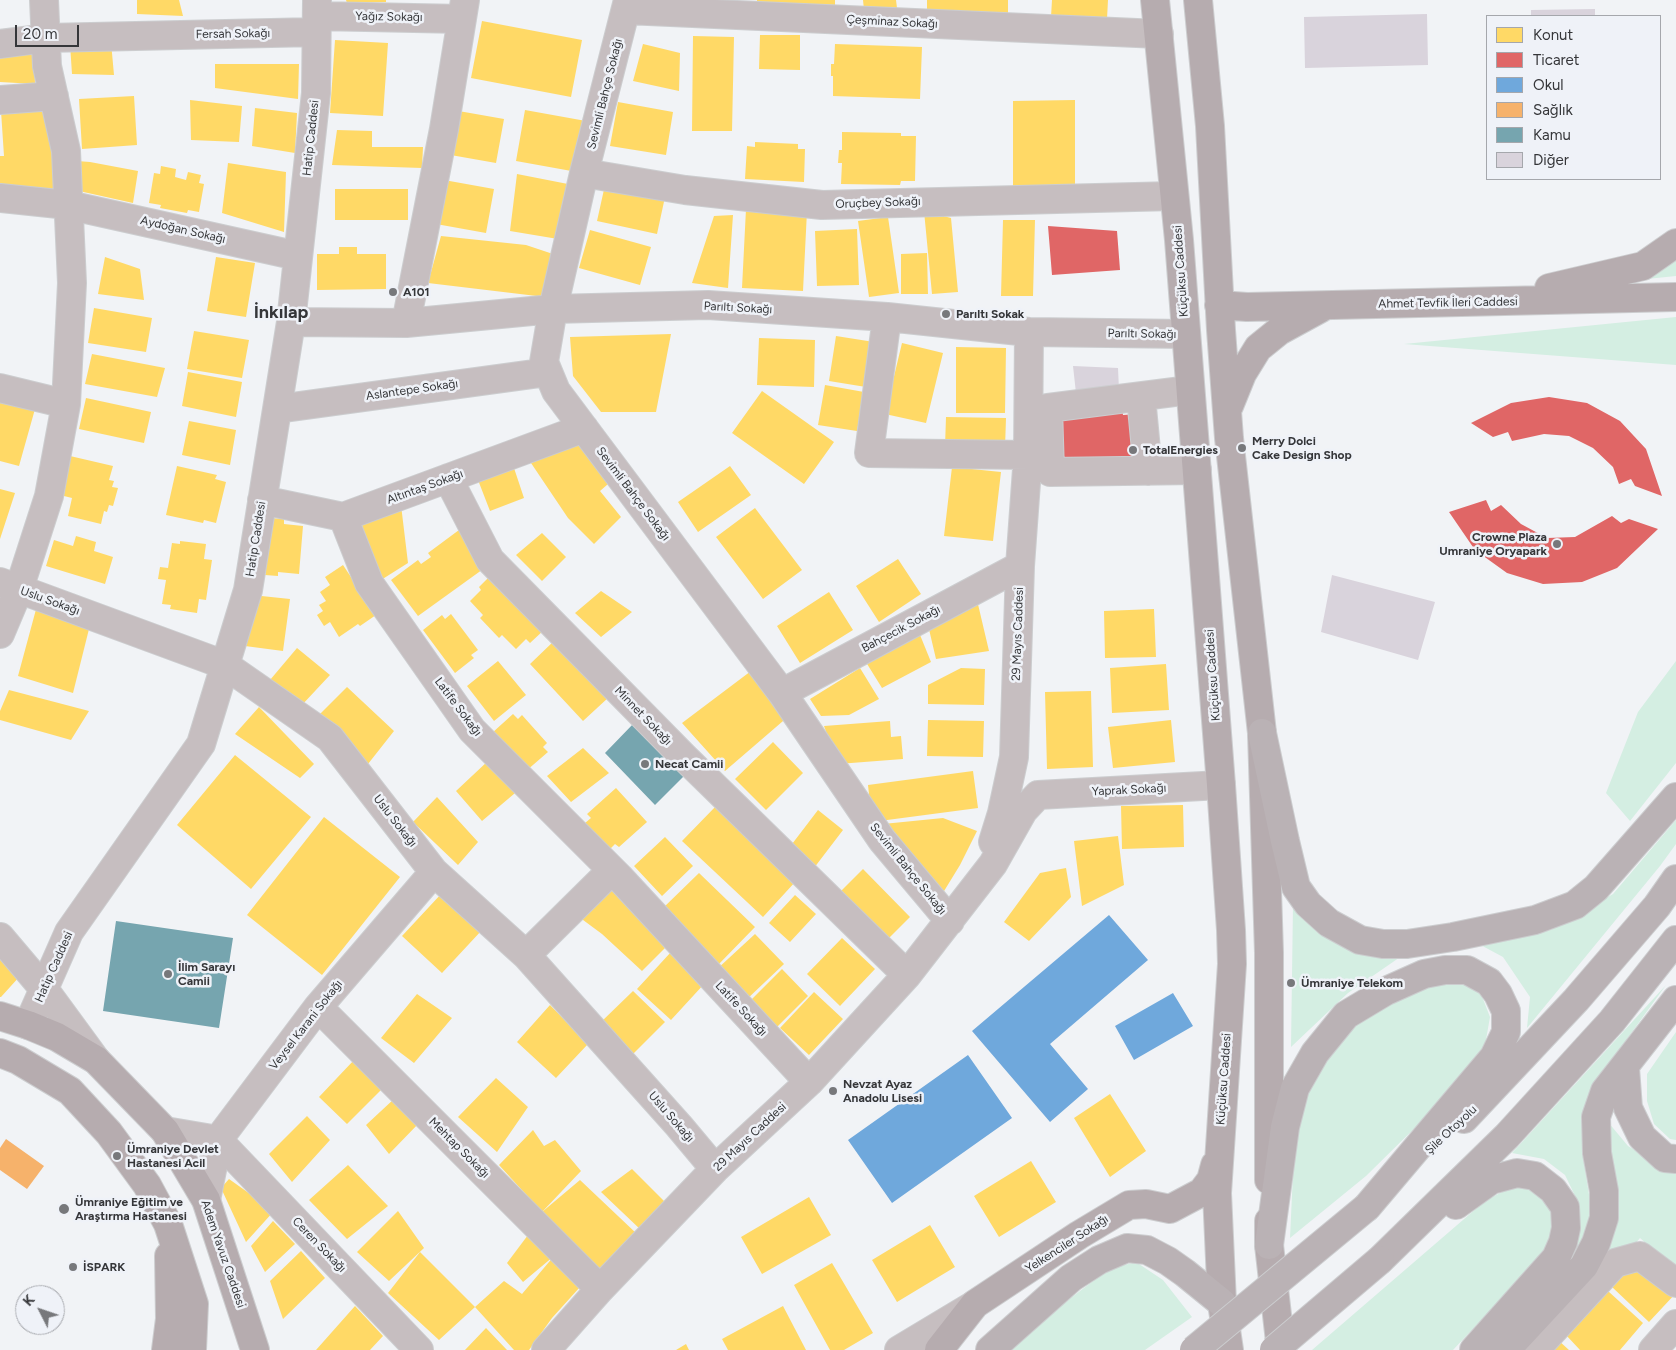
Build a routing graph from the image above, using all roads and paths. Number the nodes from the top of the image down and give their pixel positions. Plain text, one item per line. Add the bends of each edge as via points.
1 (44, 0) edge
2 (1155, 0) edge
3 (1198, 0) edge
4 (627, 5) edge
5 (464, 10) edge
6 (316, 16) edge
7 (1159, 34) junction
8 (46, 38) junction
9 (0, 44) edge
10 (54, 96) junction
11 (0, 100) edge
12 (584, 173) junction
13 (1174, 196) junction
14 (0, 198) edge
15 (68, 204) junction
16 (1179, 240) junction
17 (1676, 243) edge
18 (298, 256) junction
19 (1676, 297) edge
20 (1489, 302) junction
21 (1325, 305) junction
22 (1219, 306) junction
23 (553, 309) junction
24 (887, 317) junction
25 (291, 322) junction
26 (406, 324) junction
27 (1029, 332) junction
28 (1186, 334) junction
29 (548, 372) junction
30 (0, 388) edge
31 (1190, 390) junction
32 (1141, 397) junction
33 (66, 404) junction
34 (277, 409) junction
35 (1227, 412) junction
36 (584, 428) junction
37 (1028, 455) junction
38 (1196, 470) junction
39 (1148, 471) junction
40 (448, 478) junction
41 (262, 500) junction
42 (343, 517) junction
43 (1020, 566) junction
44 (10, 586) edge
45 (0, 634) edge
46 (225, 666) junction
47 (782, 693) junction
48 (1262, 733) junction
49 (1014, 757) junction
50 (1221, 785) junction
51 (1038, 795) junction
52 (1676, 797) edge
53 (612, 870) junction
54 (434, 872) junction
55 (1676, 879) edge
56 (950, 921) junction
57 (0, 937) edge
58 (1676, 940) edge
59 (526, 955) junction
60 (908, 975) junction
61 (44, 989) junction
62 (1676, 1000) edge
63 (318, 1007) junction
64 (0, 1016) edge
65 (28, 1025) junction
66 (9, 1057) edge
67 (96, 1060) junction
68 (1624, 1068) junction
69 (809, 1082) junction
70 (164, 1131) junction
71 (218, 1140) junction
72 (1219, 1149) junction
73 (1676, 1159) edge
74 (715, 1169) junction
75 (206, 1200) junction
76 (1367, 1207) junction
77 (168, 1224) junction
78 (1269, 1245) junction
79 (1380, 1260) junction
80 (1676, 1283) edge
81 (600, 1289) junction
82 (1222, 1303) junction
83 (975, 1304) junction
84 (1676, 1324) edge
85 (166, 1350) edge
86 (192, 1350) edge
87 (256, 1350) edge
88 (419, 1350) edge
89 (546, 1350) edge
90 (899, 1350) edge
91 (939, 1350) edge
92 (990, 1350) edge
93 (1194, 1350) edge
94 (1229, 1350) edge
95 (1274, 1350) edge
96 (1281, 1350) edge
97 (1474, 1350) edge
98 (1506, 1350) edge
99 (1535, 1350) edge
100 (1653, 1350) edge

1 - 8 street
2 - 7 main road, Küçüksu Caddesi
3 - 22 main road via 1210,126
4 - 7 street, Çeşminaz Sokağı
4 - 12 street, Sevimli Bahçe Sokağı
5 - 6 street, Yağız Sokağı
5 - 26 street
6 - 8 street, Fersah Sokağı
6 - 18 street, Hatip Caddesi via 316,93
7 - 13 main road, Küçüksu Caddesi
8 - 9 street, Fersah Sokağı
8 - 10 street
10 - 11 street
10 - 15 street via 66,151
12 - 13 street, Oruçbey Sokağı via 685,190 822,205
12 - 23 street, Sevimli Bahçe Sokağı
13 - 16 main road, Küçüksu Caddesi
14 - 15 street, Aydoğan Sokağı
15 - 18 street, Aydoğan Sokağı
15 - 33 street via 72,283
16 - 22 main road via 1193,277 1202,291
16 - 28 main road, Küçüksu Caddesi
17 - 20 main road via 1643,266
18 - 25 street, Hatip Caddesi
19 - 20 main road, Ahmet Tevfik İleri Caddesi
20 - 21 main road, Ahmet Tevfik İleri Caddesi
21 - 22 main road, Ahmet Tevfik İleri Caddesi
21 - 35 main road via 1258,348 1242,374
22 - 35 main road
23 - 24 street, Parıltı Sokağı via 708,305
23 - 26 street, Parıltı Sokağı
23 - 29 street, Sevimli Bahçe Sokağı via 544,362
24 - 27 street, Parıltı Sokağı
24 - 37 street via 869,453
25 - 26 street, Parıltı Sokağı
25 - 34 street, Hatip Caddesi
27 - 28 street, Parıltı Sokağı
27 - 37 street, 29 Mayıs Caddesi
28 - 31 main road, Küçüksu Caddesi
28 - 35 main road via 1204,352
29 - 34 street, Aslantepe Sokağı
29 - 36 street, Sevimli Bahçe Sokağı via 556,391
30 - 33 street
31 - 32 street
31 - 38 main road, Küçüksu Caddesi
32 - 39 street
32 - 39 street via 1048,408 1050,472
33 - 44 street via 49,496
34 - 41 street, Hatip Caddesi
35 - 48 main road
36 - 40 street, Altıntaş Sokağı
36 - 47 street, Sevimli Bahçe Sokağı
37 - 43 street, 29 Mayıs Caddesi
38 - 39 street
38 - 50 main road, Küçüksu Caddesi
40 - 42 street, Altıntaş Sokağı
40 - 60 street, Minnet Sokağı via 490,560 683,756
41 - 42 street
41 - 46 street, Hatip Caddesi via 248,590
42 - 53 street, Latife Sokağı via 370,583 472,730
43 - 47 street, Bahçecik Sokağı
43 - 49 street, 29 Mayıs Caddesi
44 - 45 street
44 - 46 street, Uslu Sokağı
46 - 54 street, Uslu Sokağı via 330,738
46 - 61 street, Hatip Caddesi via 200,744 69,932
47 - 56 street, Sevimli Bahçe Sokağı via 882,840
48 - 52 highway via 1296,886 1308,904 1329,922 1360,940 1383,944 1453,937 1535,920 1575,905 1596,888
48 - 78 main road via 1269,954
49 - 51 street via 1019,777 1028,789
49 - 56 street, 29 Mayıs Caddesi via 995,838 976,881
50 - 51 street, Yaprak Sokağı
50 - 72 main road, Küçüksu Caddesi via 1232,964
51 - 56 street, 29 Mayıs Caddesi via 1024,811 993,864
53 - 59 street
53 - 69 street, Latife Sokağı
54 - 59 street, Uslu Sokağı
54 - 63 street, Veysel Karani Sokağı
55 - 76 highway, Şile Otoyolu via 1576,1000 1470,1114
56 - 60 street, 29 Mayıs Caddesi
57 - 61 street
58 - 79 highway via 1612,1020 1507,1136
59 - 74 street, Uslu Sokağı
60 - 69 street, 29 Mayıs Caddesi
61 - 65 street, Hatip Caddesi
61 - 67 street
62 - 68 highway
63 - 71 street, Veysel Karani Sokağı
63 - 81 street, Mehtap Sokağı
64 - 65 main road, Adem Yavuz Caddesi
65 - 66 main road
65 - 67 main road, Adem Yavuz Caddesi via 57,1037
66 - 77 main road via 70,1092 109,1133 146,1185
67 - 70 main road, Adem Yavuz Caddesi
68 - 73 highway via 1628,1108 1642,1137 1665,1158
68 - 98 highway via 1605,1092 1596,1117 1604,1218 1596,1243 1584,1266
69 - 74 street, 29 Mayıs Caddesi
70 - 71 street
70 - 75 main road, Adem Yavuz Caddesi
71 - 75 street
71 - 88 street, Ceren Sokağı
72 - 82 main road, Küçüksu Caddesi via 1217,1193
72 - 83 main road, Yelkenciler Sokağı via 1211,1180 1202,1192 1170,1209 1129,1204
74 - 81 street, 29 Mayıs Caddesi
75 - 87 main road, Adem Yavuz Caddesi
76 - 78 highway via 1494,1057 1506,1032 1506,1011 1498,994 1489,982 1467,970 1424,974 1386,991 1346,1015 1315,1053 1295,1088 1285,1127
76 - 93 highway, Şile Otoyolu, bridge
77 - 85 main road via 170,1319
77 - 86 main road via 194,1304
78 - 96 main road
79 - 95 highway, bridge
79 - 97 highway via 1491,1180 1517,1173 1535,1176 1553,1190 1565,1207 1566,1228 1556,1258
80 - 99 street via 1640,1256 1615,1262
81 - 89 street, 29 Mayıs Caddesi
82 - 92 highway via 1168,1261 1147,1250 1127,1248 1099,1260 1071,1278
82 - 94 main road, Küçüksu Caddesi
83 - 90 street, Yelkenciler Sokağı
83 - 91 main road
84 - 100 street

